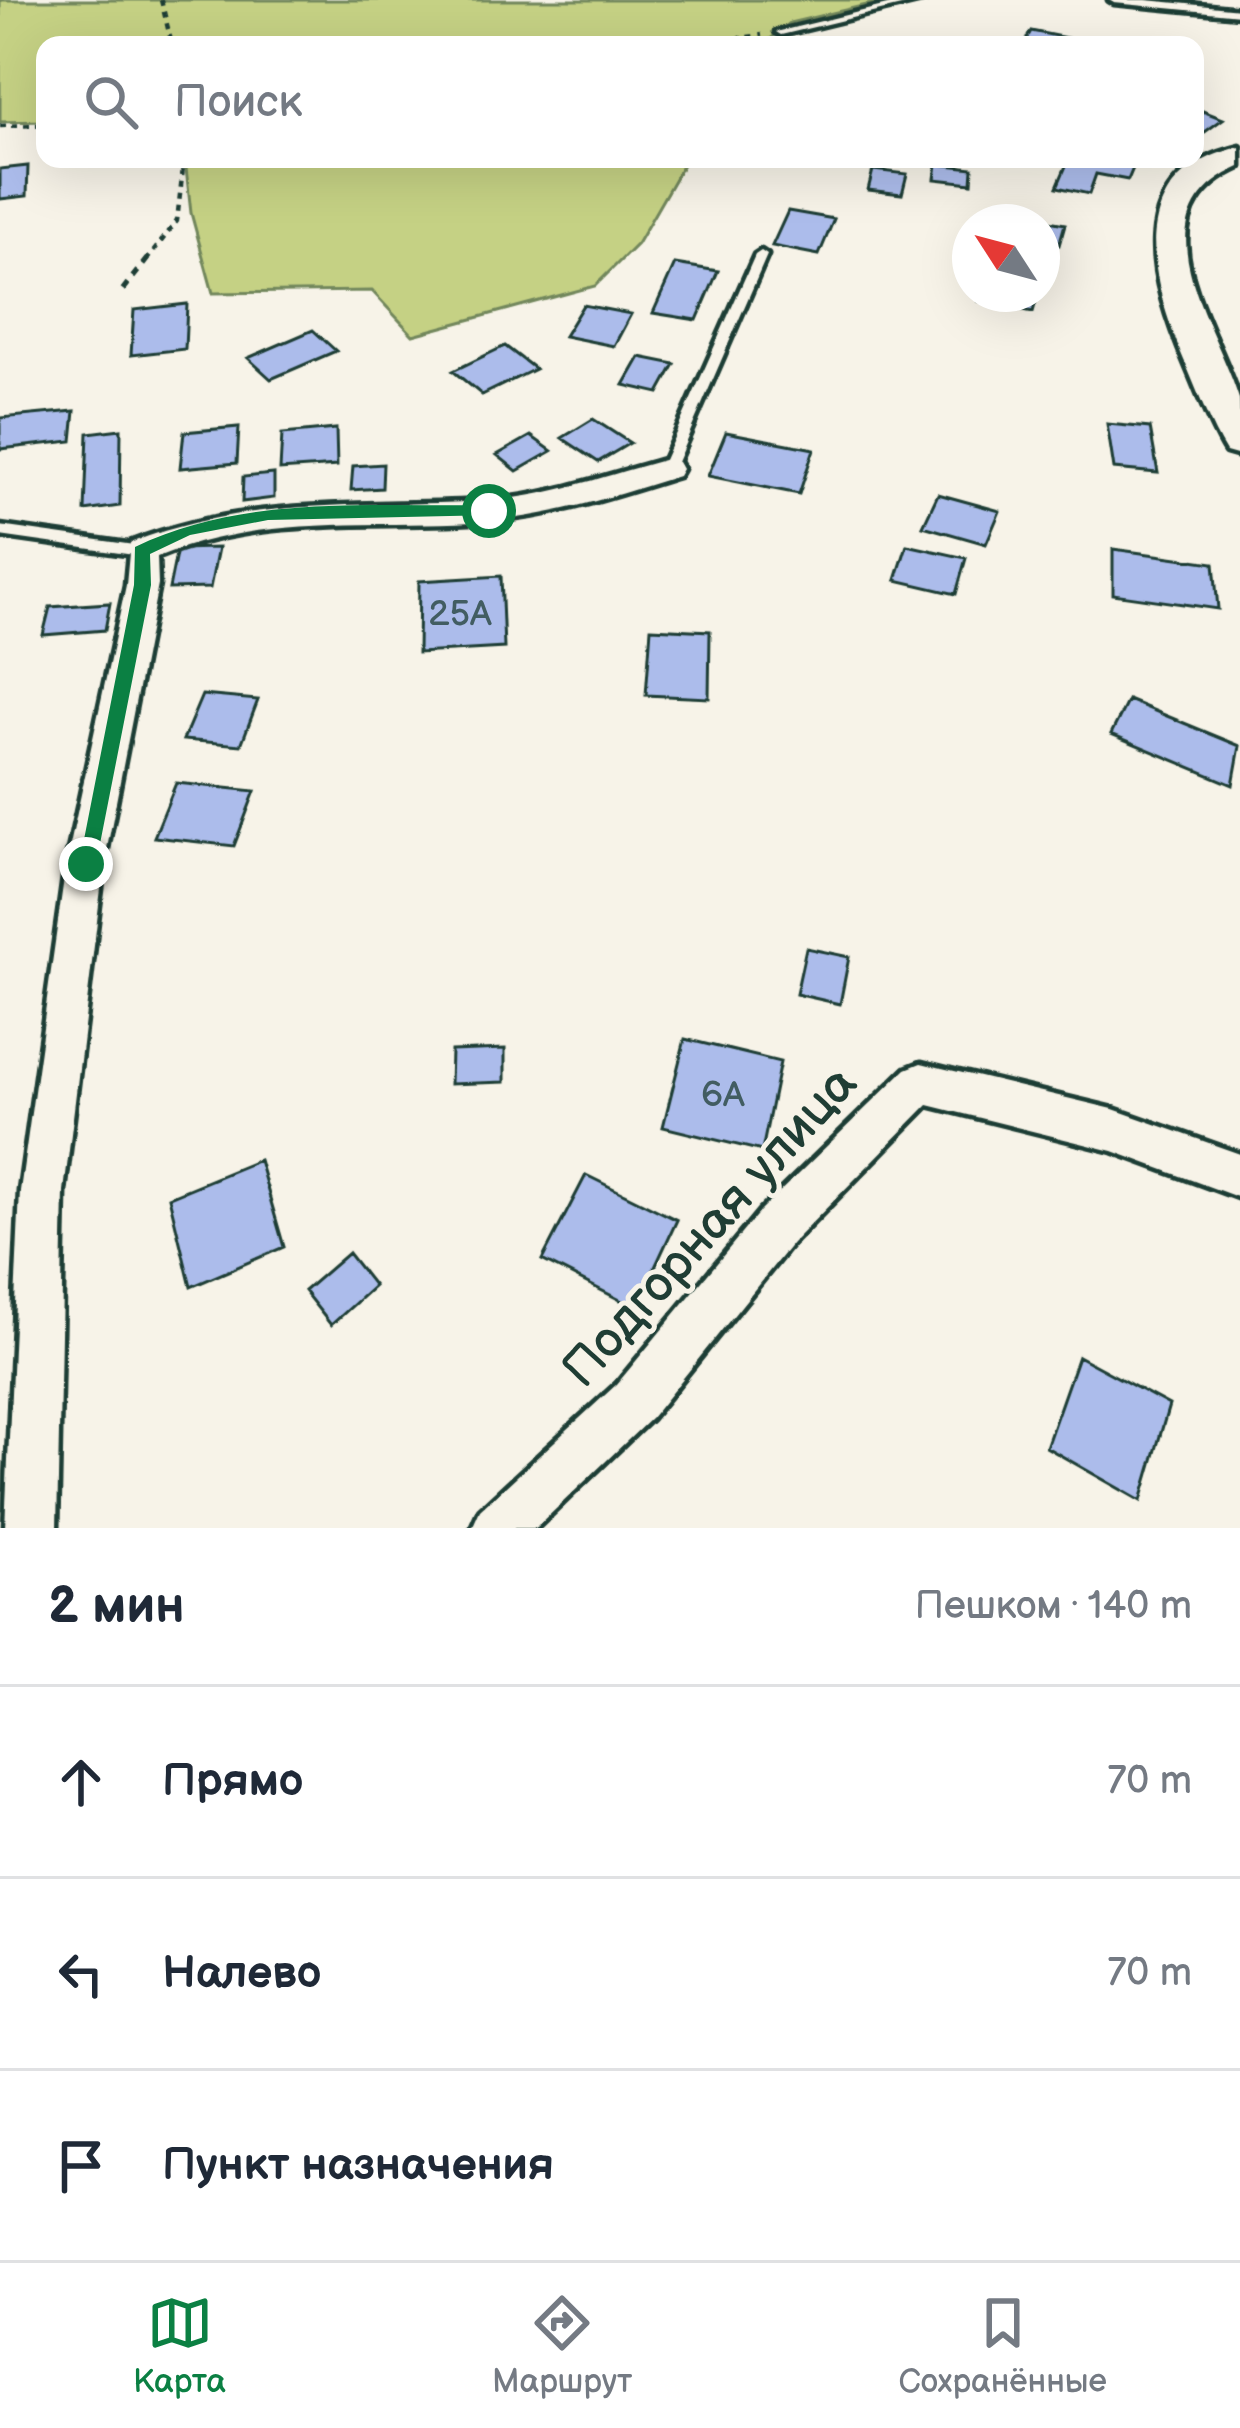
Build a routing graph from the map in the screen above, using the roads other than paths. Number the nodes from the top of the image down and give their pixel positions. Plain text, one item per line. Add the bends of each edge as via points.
1 (921, 0) edge
2 (1114, 0) edge
3 (1240, 12) edge
4 (781, 32) road end
5 (1240, 156) edge
6 (761, 255) dead end
7 (1240, 443) edge
8 (667, 469) joint
9 (0, 531) edge
10 (141, 551) junction
11 (1240, 1176) edge
12 (32, 1528) edge
13 (498, 1528) edge

1 - 4 lane
2 - 3 lane
5 - 7 street via 1179,195 1171,226 1176,288
6 - 8 lane
8 - 10 street via 566,499 489,511 268,514 186,530
9 - 10 lane
10 - 12 street via 142,585 86,864 42,1191
11 - 13 street, Подгорная улица via 1113,1130 921,1083 776,1227 634,1402

